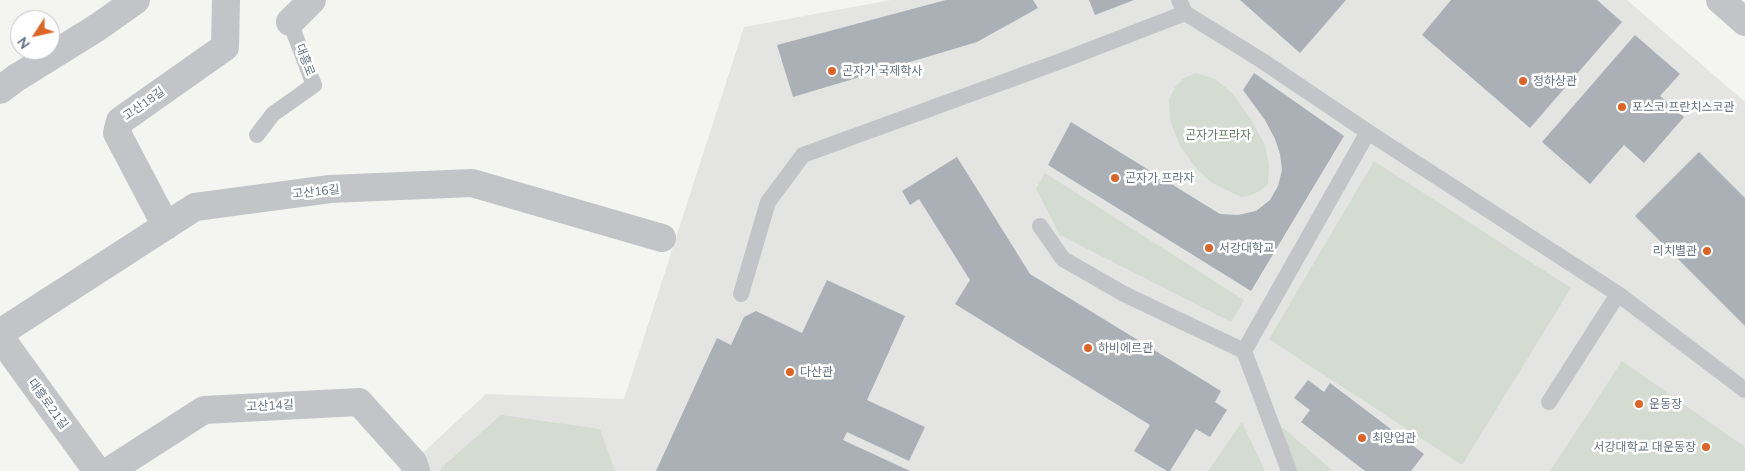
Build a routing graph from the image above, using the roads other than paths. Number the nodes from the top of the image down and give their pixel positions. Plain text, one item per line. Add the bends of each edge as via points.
1 (136, 0) edge
2 (226, 0) edge
3 (312, 0) edge
4 (1720, 0) edge
5 (1182, 7) edge
6 (290, 22) joint
7 (1745, 22) edge
8 (0, 90) edge
9 (1368, 132) junction
10 (257, 135) dead end
11 (166, 226) junction
12 (1040, 226) dead end
13 (662, 238) dead end
14 (741, 294) dead end
15 (1618, 294) junction
16 (0, 333) edge
17 (0, 337) edge
18 (1244, 351) junction
19 (1745, 390) edge
20 (1549, 402) dead end
21 (97, 471) edge
22 (109, 471) edge
23 (416, 471) edge
24 (1289, 471) edge

1 - 8 street
2 - 11 street, 고산18길 via 226,47 120,121 117,133
3 - 6 street, 대흥로
4 - 7 street
5 - 9 lane
5 - 14 lane via 1061,61 803,155 768,202
6 - 10 lane, 대흥로 via 314,85 273,114
9 - 15 lane
9 - 18 lane
11 - 13 street, 고산16길 via 195,207 330,189 472,183
11 - 16 street, 고산16길
12 - 18 lane via 1063,259 1124,294
15 - 19 lane
15 - 20 lane
17 - 21 street, 대흥로21길
18 - 24 lane
22 - 23 street, 고산14길 via 204,410 359,402 413,462

